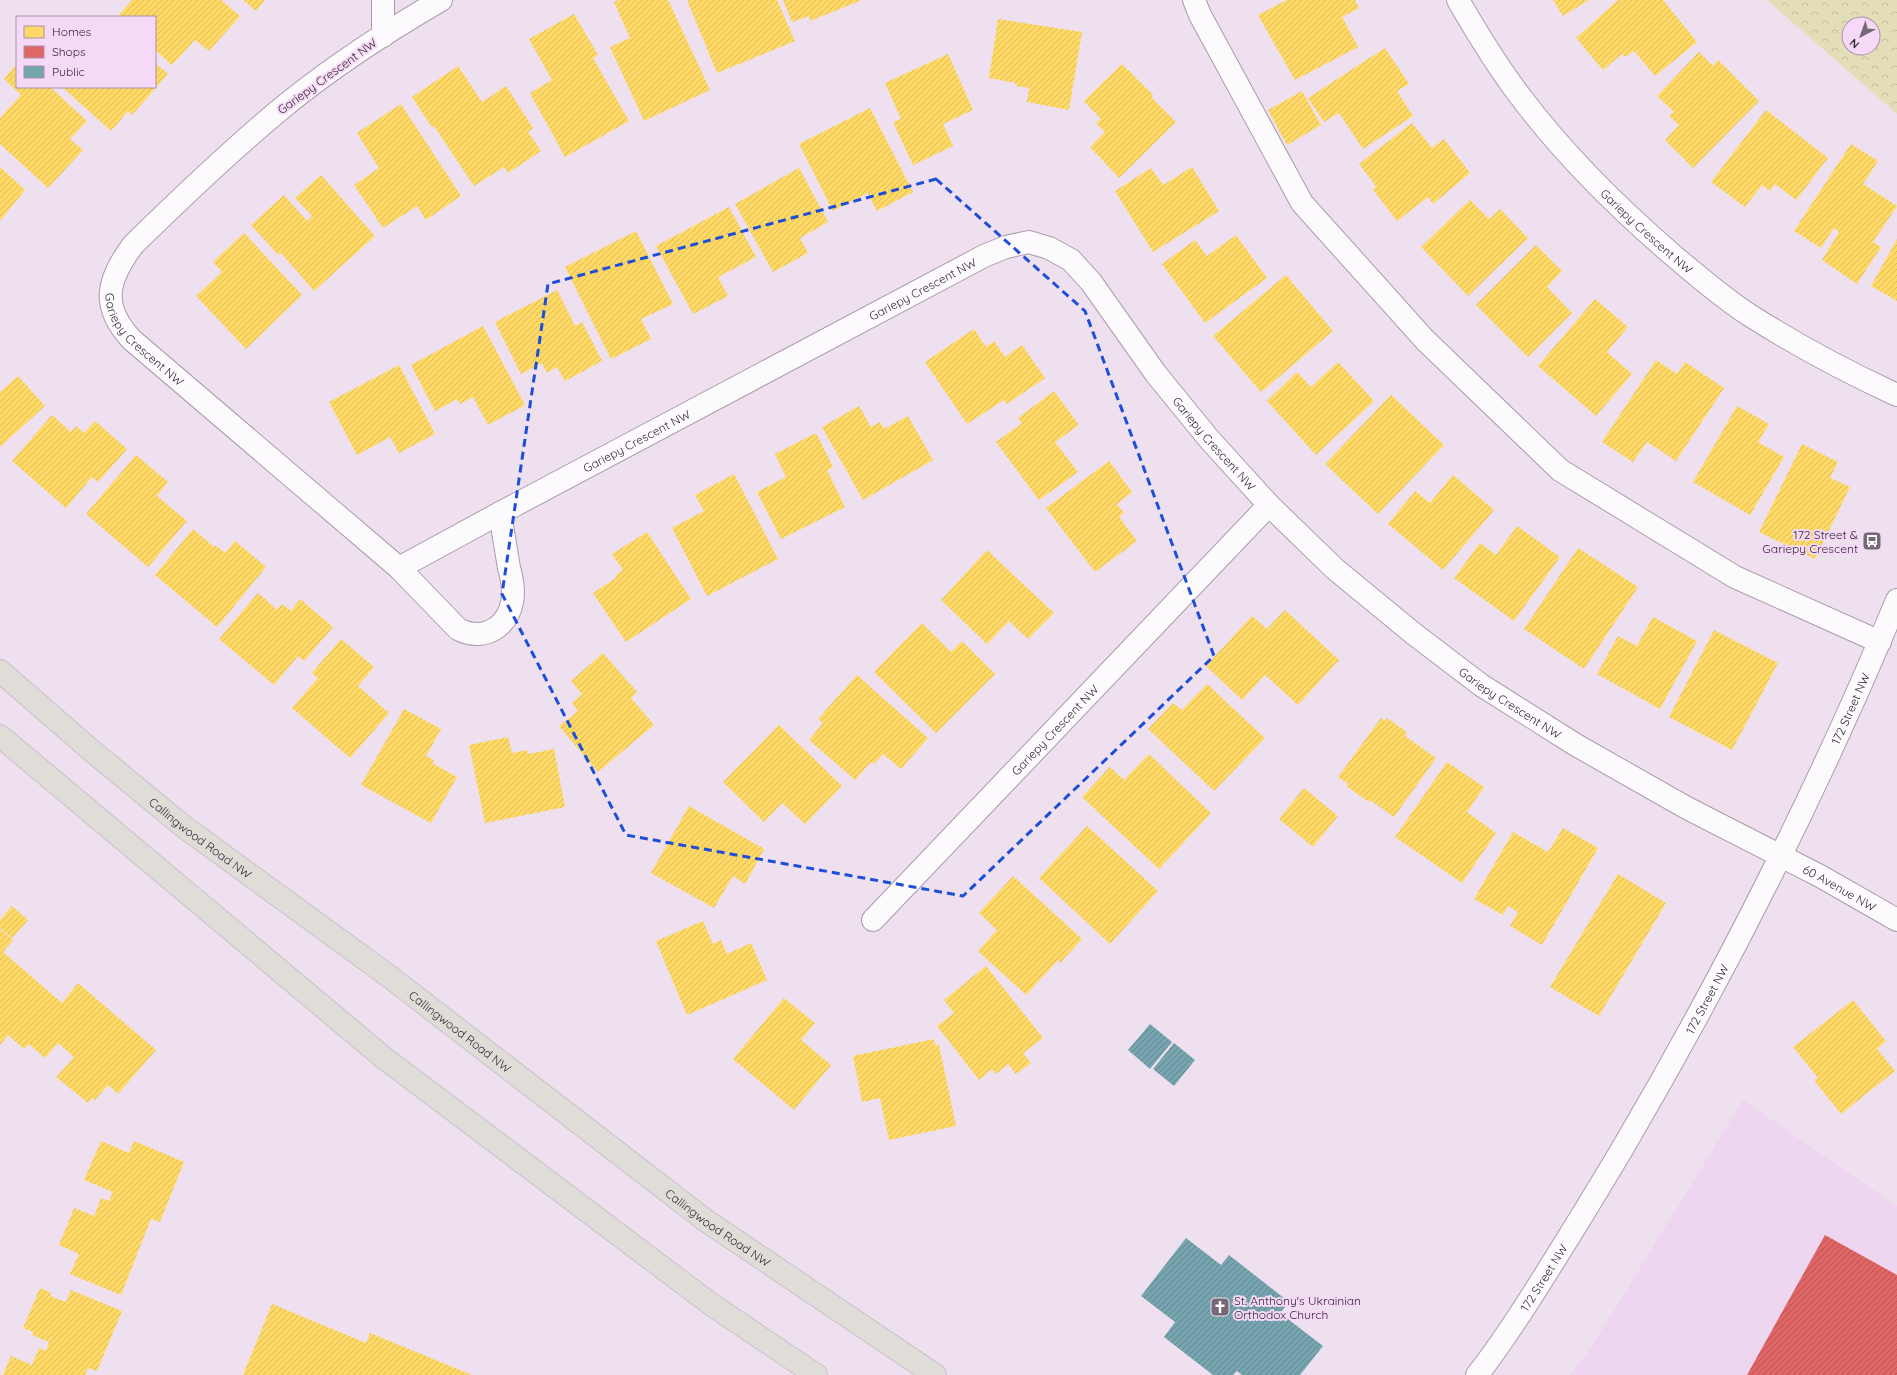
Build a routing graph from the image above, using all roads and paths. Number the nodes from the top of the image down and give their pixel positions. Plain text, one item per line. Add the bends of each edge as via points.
1 (383, 0) edge
2 (441, 0) edge
3 (1194, 0) edge
4 (1458, 0) edge
5 (383, 36) junction
6 (1897, 395) edge
7 (1269, 505) junction
8 (500, 513) junction
9 (399, 568) junction
10 (1897, 600) edge
11 (1888, 632) edge
12 (0, 671) edge
13 (0, 736) edge
14 (1781, 857) junction
15 (873, 920) dead end
16 (1897, 920) edge
17 (816, 1375) edge
18 (934, 1375) edge
19 (1477, 1375) edge

1 - 5 street, Gariepy Crescent NW
2 - 5 street, Gariepy Crescent NW
3 - 11 street via 1200,16 1302,203 1425,340 1560,470 1735,577
4 - 6 street, Gariepy Crescent NW via 1524,102 1594,183 1641,228 1704,281 1750,315 1797,345
5 - 9 street, Gariepy Crescent NW via 277,112 209,172 133,245 123,259 110,289 111,308 120,327 132,340
7 - 8 street, Gariepy Crescent NW via 1209,439 1156,374 1091,282 1072,260 1049,248 1029,242 1006,247 984,256
7 - 14 street, Gariepy Crescent NW via 1336,569 1414,634 1481,684 1576,745 1687,808
7 - 15 street, Gariepy Crescent NW
8 - 9 street, Gariepy Crescent NW
8 - 9 street, Gariepy Crescent NW via 513,592 511,608 493,632 467,634 458,628
10 - 11 street, 172 Street NW
11 - 14 street, 172 Street NW
12 - 18 main road, Callingwood Road NW via 183,826 390,977 705,1220
13 - 17 main road via 384,1058 712,1305
14 - 16 street, 60 Avenue NW via 1865,900
14 - 19 street, 172 Street NW via 1742,934 1647,1106 1580,1220 1518,1317

